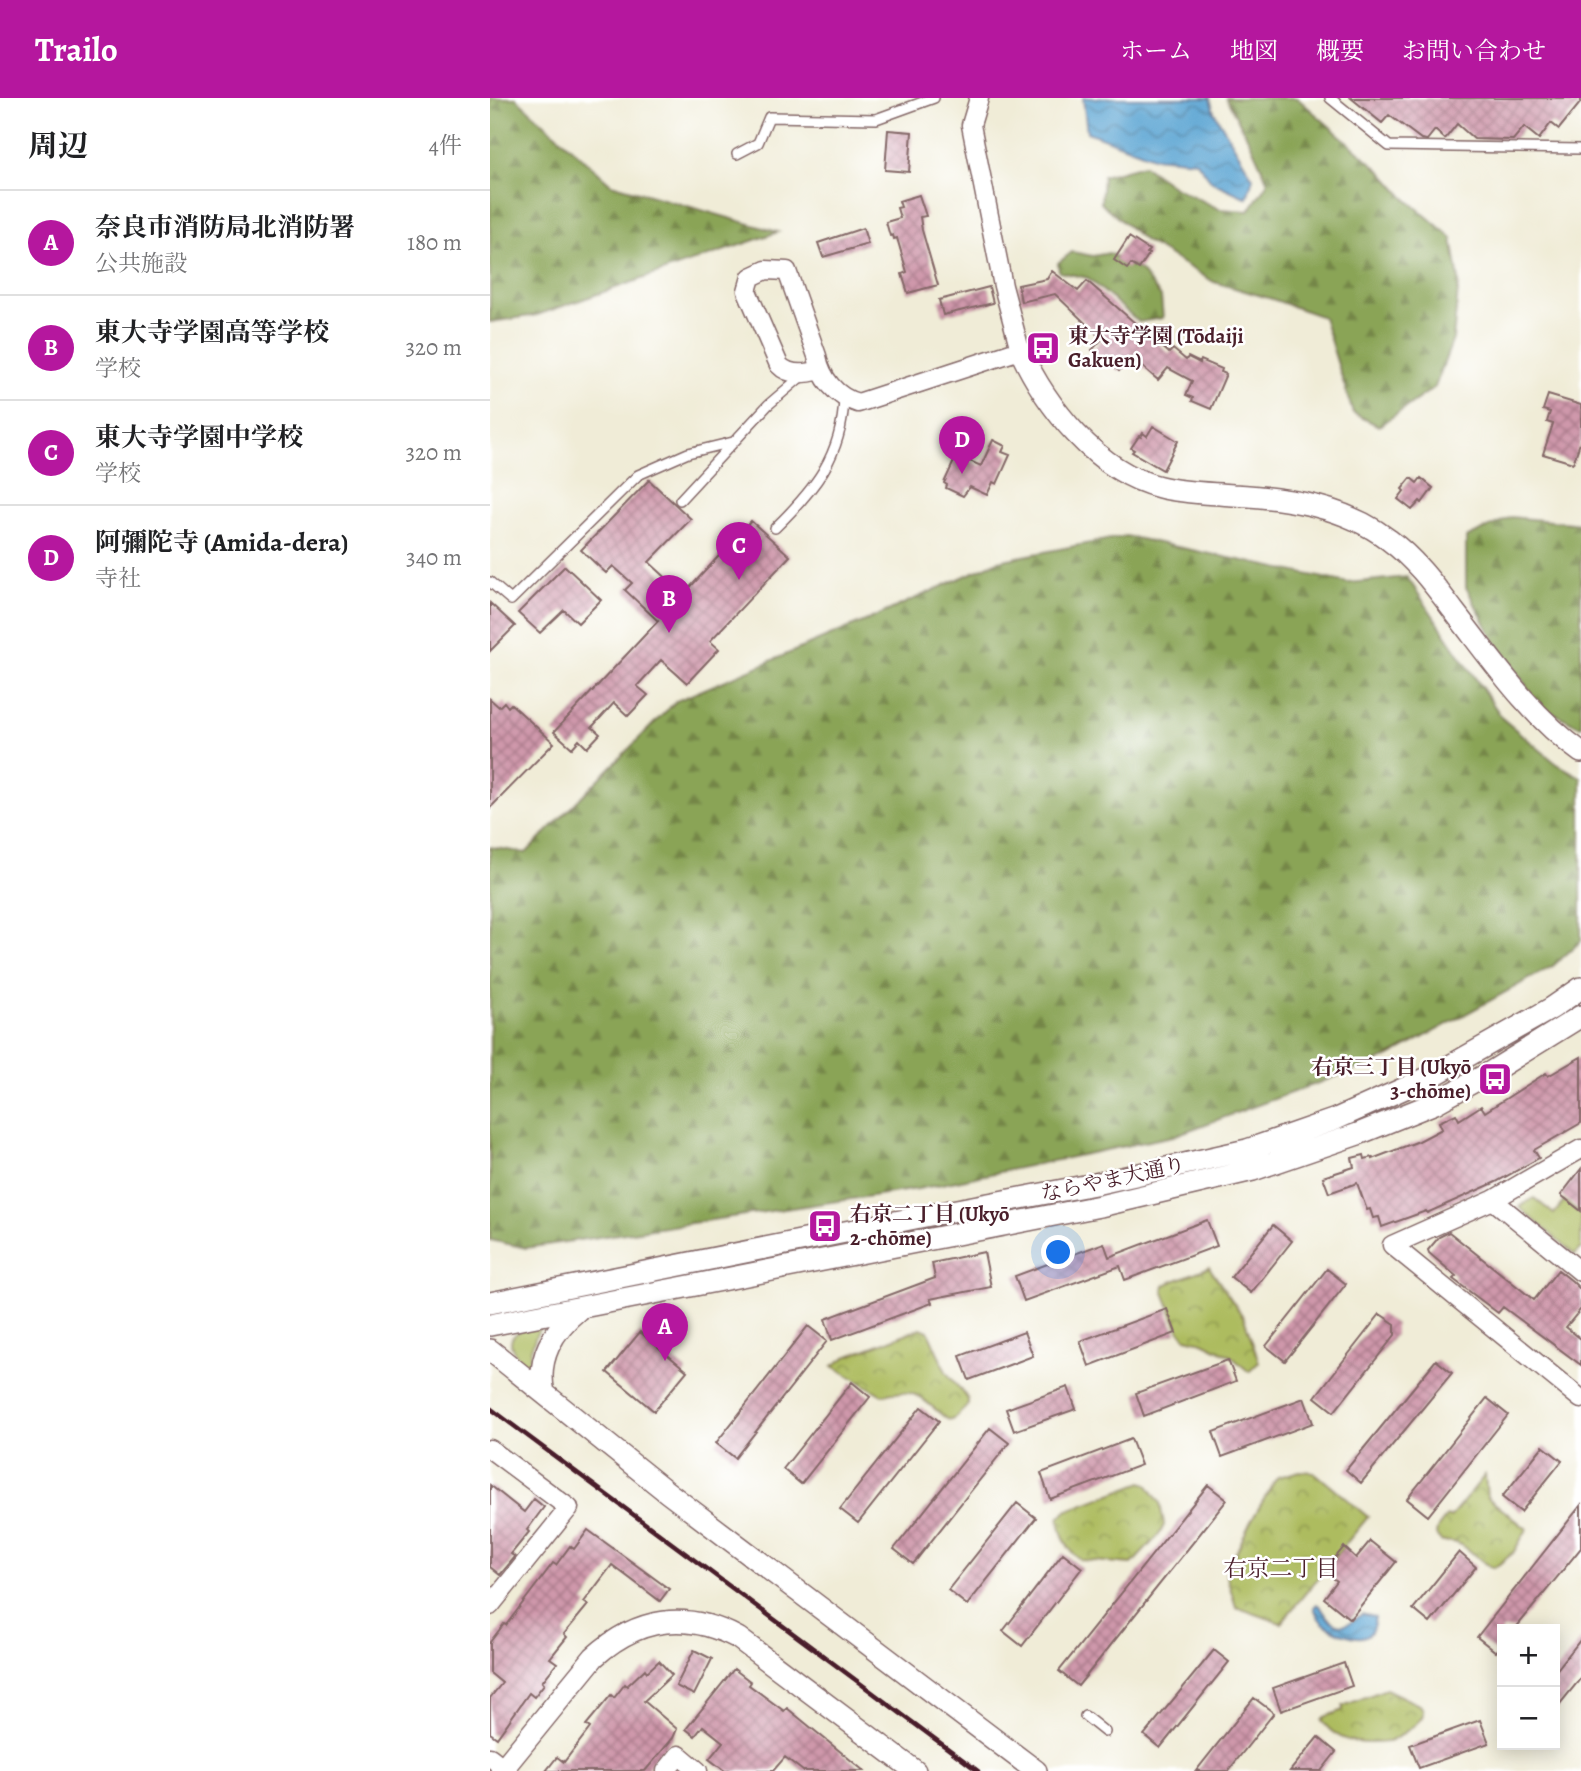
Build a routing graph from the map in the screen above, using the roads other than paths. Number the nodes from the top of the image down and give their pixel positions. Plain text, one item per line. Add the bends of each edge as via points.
1 (934, 98) edge
2 (979, 98) edge
3 (1331, 98) edge
4 (1581, 149) edge
5 (737, 154) dead end
6 (1020, 350) junction
7 (812, 372) junction
8 (844, 399) junction
9 (733, 442) junction
10 (680, 499) dead end
11 (775, 528) dead end
12 (490, 582) edge
13 (1581, 752) edge
14 (1579, 995) edge
15 (1581, 1016) edge
16 (1581, 1149) edge
17 (1493, 1200) junction
18 (1581, 1272) edge
19 (490, 1303) edge
20 (580, 1308) junction
21 (490, 1325) edge
22 (490, 1350) edge
23 (544, 1393) junction
24 (1581, 1399) edge
25 (490, 1449) edge
26 (491, 1603) edge
27 (1085, 1716) dead end
28 (1105, 1732) dead end
29 (501, 1767) edge
30 (666, 1771) edge
31 (698, 1771) edge
32 (915, 1771) edge
33 (1036, 1771) edge

1 - 5 lane via 876,119 769,117 758,144
2 - 6 street via 971,125
3 - 4 lane via 1390,146
6 - 8 street via 858,403
6 - 13 street via 1062,419 1110,462 1140,481 1180,491 1311,504 1352,518 1389,539 1424,572 1534,710
7 - 7 street via 817,356 787,271 766,270 751,277 747,291 779,365
7 - 8 street
7 - 9 lane via 768,405
8 - 11 lane via 841,433 828,464 798,506
9 - 10 lane
9 - 12 lane via 688,453 638,475 512,600
14 - 19 street, ならやま大通り via 1403,1090 1247,1150
15 - 20 street, ならやま大通り via 1435,1103 1253,1170 1100,1206
16 - 17 street
17 - 18 street
17 - 24 street via 1392,1245
20 - 21 street, ならやま大通り
20 - 23 street via 562,1322 549,1344 540,1378
22 - 23 street
23 - 33 street via 667,1492
25 - 26 street via 569,1508
27 - 28 lane
29 - 32 street via 608,1643 649,1624 677,1621 714,1627 738,1637
30 - 31 street via 679,1755

